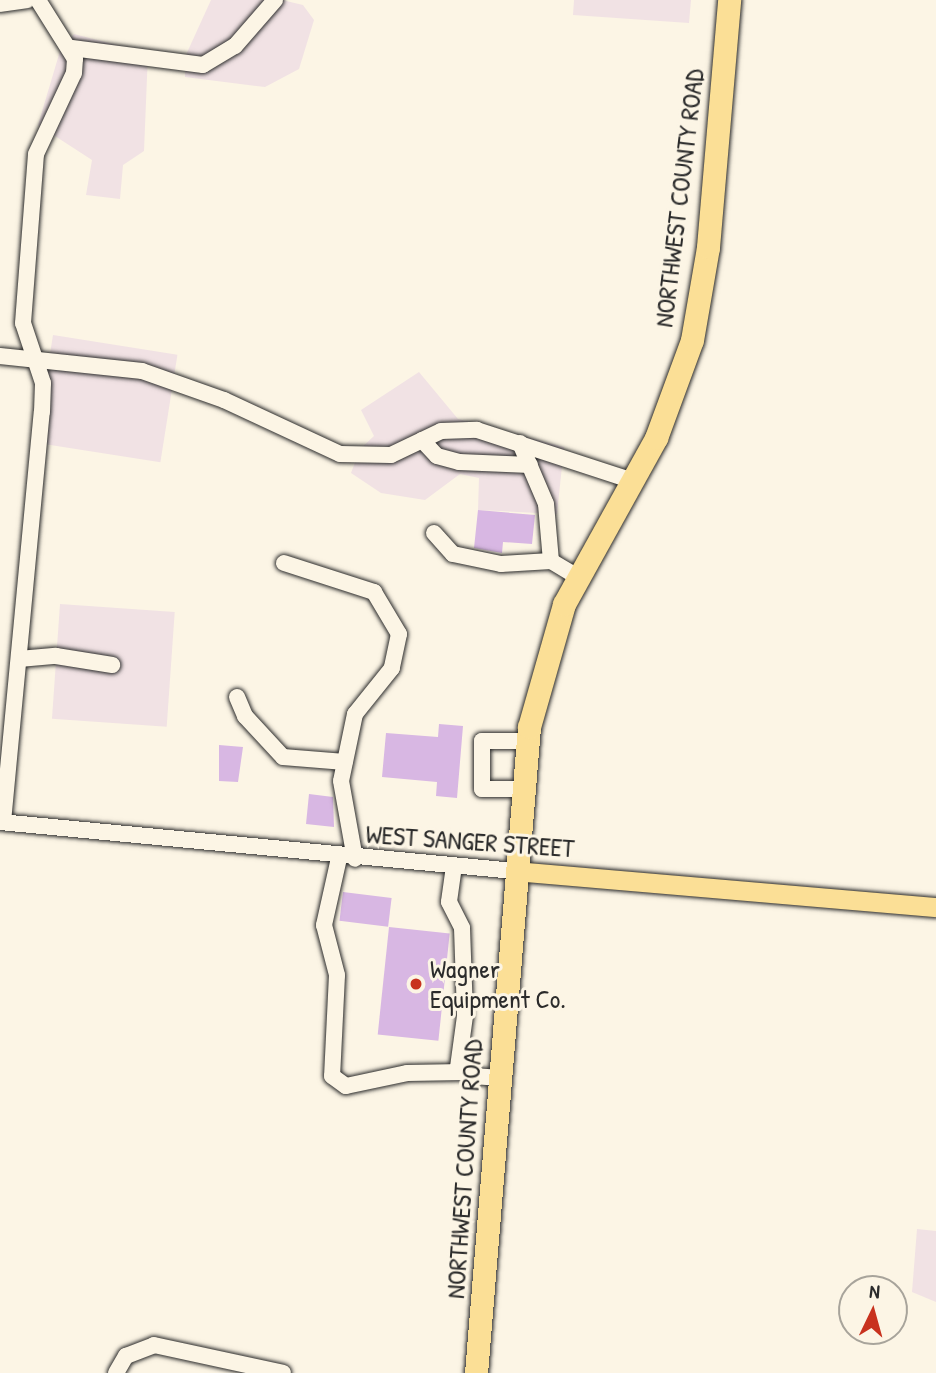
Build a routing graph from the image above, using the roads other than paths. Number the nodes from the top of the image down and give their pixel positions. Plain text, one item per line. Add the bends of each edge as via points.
1 (27, 0) edge
2 (38, 0) edge
3 (275, 0) edge
4 (729, 0) edge
5 (0, 4) edge
6 (72, 48) junction
7 (0, 356) edge
8 (35, 358) junction
9 (422, 440) junction
10 (520, 443) junction
11 (530, 465) junction
12 (633, 481) junction
13 (434, 533) dead end
14 (551, 561) junction
15 (284, 563) dead end
16 (576, 576) junction
17 (19, 659) junction
18 (112, 665) dead end
19 (237, 696) dead end
20 (527, 741) junction
21 (345, 762) junction
22 (521, 789) junction
23 (1, 822) edge
24 (347, 858) junction
25 (454, 866) junction
26 (515, 871) junction
27 (936, 907) edge
28 (463, 1072) junction
29 (498, 1078) junction
30 (116, 1373) edge
31 (283, 1373) edge
32 (476, 1373) edge

1 - 5 street
2 - 6 street
3 - 6 street via 235,46 203,65
4 - 12 highway, NORTHWEST COUNTY ROAD via 708,247 694,327 674,396
6 - 8 street via 74,74 36,154 23,323
7 - 8 street
8 - 9 street via 142,371 224,400 340,454 391,455
8 - 17 street via 43,383 43,412
9 - 10 street via 456,428
9 - 11 street via 437,456 459,462
10 - 11 street
10 - 12 street
11 - 14 street via 545,504
12 - 16 highway, NORTHWEST COUNTY ROAD
13 - 14 street via 453,554 501,564
14 - 16 street
15 - 21 street via 374,593 399,634 392,668 355,714
16 - 20 highway, NORTHWEST COUNTY ROAD via 537,687
17 - 18 street via 56,656
17 - 23 street
19 - 21 street via 245,716 283,757
20 - 22 highway, NORTHWEST COUNTY ROAD
20 - 22 street via 482,741 482,789
21 - 24 street via 341,780
22 - 26 highway, NORTHWEST COUNTY ROAD
23 - 24 street, WEST SANGER STREET
24 - 25 street, WEST SANGER STREET
24 - 28 street via 324,925 337,975 332,1076 346,1086 407,1073
25 - 26 street, WEST SANGER STREET
25 - 28 street via 449,902 462,929 464,1016 458,1067
26 - 27 main road, WEST SANGER STREET
26 - 29 highway, NORTHWEST COUNTY ROAD
28 - 29 street
29 - 32 highway, NORTHWEST COUNTY ROAD
30 - 31 street via 126,1356 154,1345

